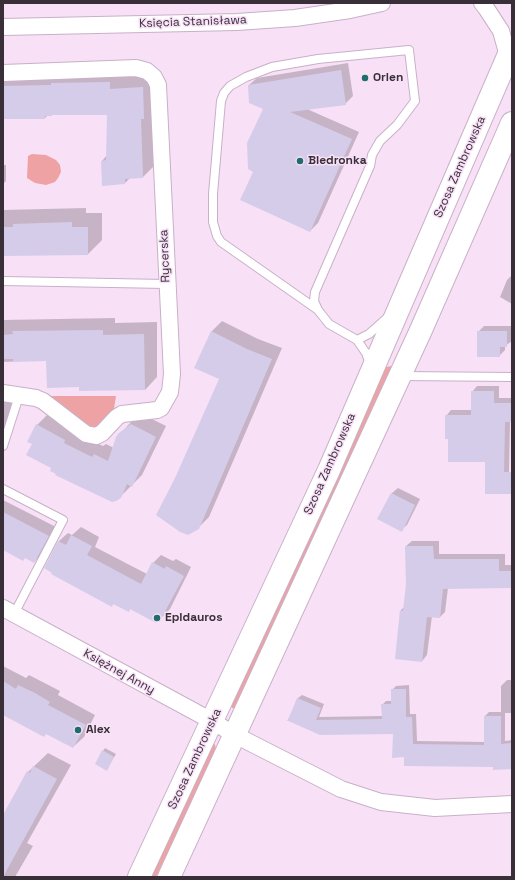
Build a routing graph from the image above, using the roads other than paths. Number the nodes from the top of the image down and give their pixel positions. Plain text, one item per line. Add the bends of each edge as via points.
1 (382, 3) edge
2 (482, 3) edge
3 (3, 27) edge
4 (510, 52) edge
5 (3, 73) edge
6 (512, 123) edge
7 (439, 214) junction
8 (467, 226) junction
9 (3, 281) edge
10 (166, 284) junction
11 (400, 303) junction
12 (318, 310) junction
13 (357, 340) junction
14 (372, 370) junction
15 (400, 376) junction
16 (512, 377) edge
17 (3, 393) edge
18 (19, 396) junction
19 (3, 446) edge
20 (3, 490) edge
21 (8, 611) edge
22 (212, 721) junction
23 (235, 735) junction
24 (512, 804) edge
25 (139, 877) edge
26 (169, 877) edge

1 - 3 street, Księcia Stanisława via 350,10 237,22
2 - 4 street via 501,31
4 - 7 main road, Szosa Zambrowska
5 - 10 street, Rycerska via 136,68 147,71 154,77 158,85
6 - 8 main road
7 - 8 main road via 447,227 457,230
7 - 11 main road, Szosa Zambrowska
8 - 15 main road
9 - 10 lane
10 - 18 street, Rycerska via 172,374 170,392 161,408 122,414 96,436 86,434 43,401
11 - 13 lane via 381,325
11 - 14 main road, Szosa Zambrowska
12 - 12 lane via 221,242 217,236 213,222 213,194 221,101 224,92 246,77 272,67 318,59 409,50 415,101 397,125 380,141 372,156 370,166 315,292 314,301
12 - 13 lane via 329,324
13 - 14 lane via 366,353
14 - 22 main road, Szosa Zambrowska via 329,470
15 - 16 lane
15 - 23 main road
17 - 18 street, Rycerska
18 - 19 lane
20 - 21 lane via 63,520
21 - 22 street, Księżnej Anny
22 - 23 street, Księżnej Anny
22 - 25 main road, Szosa Zambrowska
23 - 24 street, Księżnej Anny via 341,789 381,802 435,808
23 - 26 main road

